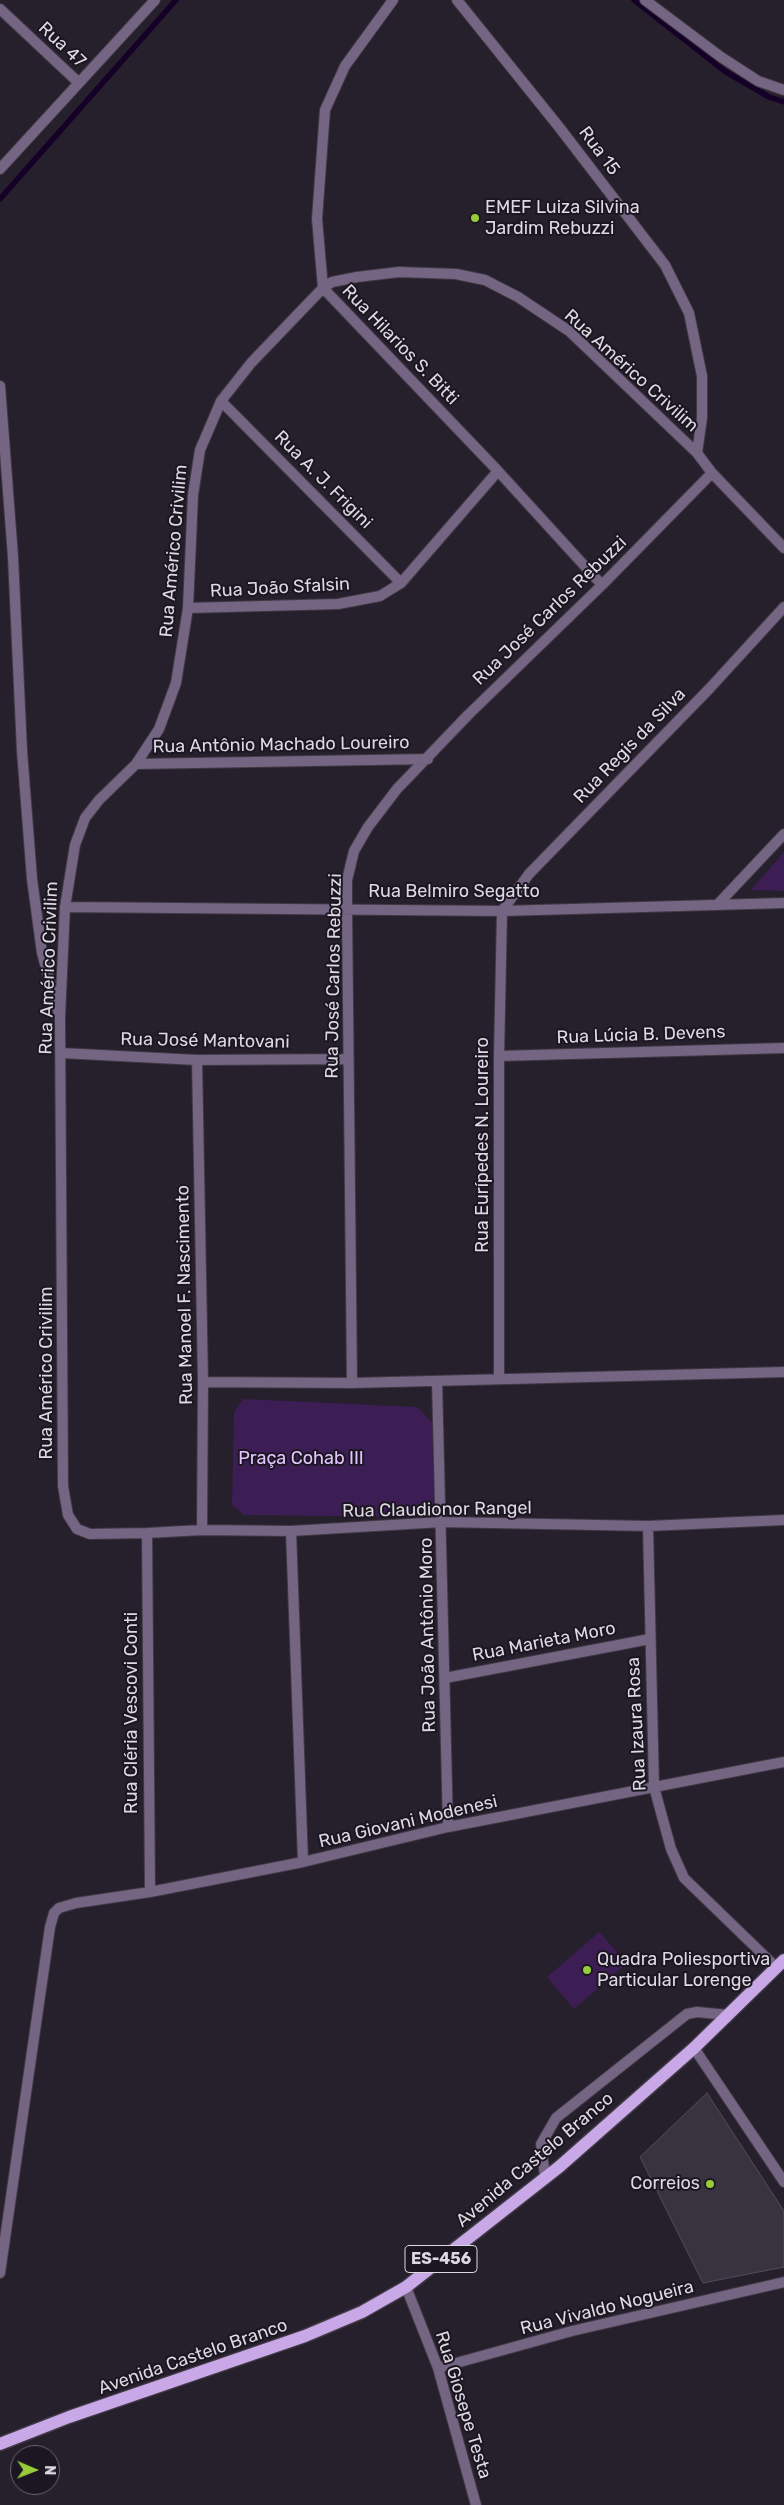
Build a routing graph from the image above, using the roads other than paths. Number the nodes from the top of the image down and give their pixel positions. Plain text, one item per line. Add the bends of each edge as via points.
1 (155, 0) edge
2 (393, 0) edge
3 (457, 0) edge
4 (645, 0) edge
5 (0, 9) edge
6 (79, 83) junction
7 (784, 90) edge
8 (0, 169) edge
9 (323, 288) junction
10 (0, 386) edge
11 (221, 401) junction
12 (697, 453) junction
13 (498, 471) junction
14 (712, 473) junction
15 (784, 548) edge
16 (401, 583) junction
17 (602, 585) junction
18 (188, 608) junction
19 (784, 608) edge
20 (428, 759) junction
21 (136, 764) junction
22 (784, 834) edge
23 (784, 903) edge
24 (719, 904) junction
25 (65, 907) junction
26 (347, 908) junction
27 (502, 910) junction
28 (60, 1017) junction
29 (784, 1048) edge
30 (61, 1052) junction
31 (499, 1056) junction
32 (348, 1059) junction
33 (197, 1060) junction
34 (784, 1372) edge
35 (499, 1380) junction
36 (437, 1381) junction
37 (203, 1382) junction
38 (352, 1383) junction
39 (784, 1520) edge
40 (442, 1522) junction
41 (648, 1526) junction
42 (202, 1530) junction
43 (291, 1530) junction
44 (147, 1533) junction
45 (90, 1534) joint
46 (650, 1639) junction
47 (445, 1678) junction
48 (784, 1762) edge
49 (654, 1786) junction
50 (448, 1827) junction
51 (303, 1862) junction
52 (150, 1892) junction
53 (780, 1964) edge
54 (728, 2015) junction
55 (694, 2048) junction
56 (545, 2177) junction
57 (784, 2182) edge
58 (0, 2272) edge
59 (784, 2282) edge
60 (406, 2287) junction
61 (438, 2368) junction
62 (24, 2435) junction
63 (0, 2444) edge
64 (0, 2453) edge
65 (476, 2505) edge

1 - 6 street
2 - 9 street, Rua Hilarios S. Bitti via 345,66 325,110 317,219
3 - 12 street, Rua 15 via 665,264 690,313 702,376 702,418
4 - 7 street via 758,81
5 - 6 street, Rua 47
6 - 8 street
9 - 11 street, Rua Américo Crivilim via 251,363
9 - 12 street, Rua Américo Crivilim via 332,282 399,272 456,274 485,280 518,297 569,331
9 - 13 street, Rua Hilarios S. Bitti
10 - 28 street via 32,879 42,953
11 - 16 street, Rua A. J. Frigini
11 - 18 street, Rua Américo Crivilim via 200,450
12 - 14 street, Rua Américo Crivilim
13 - 16 street, Rua João Sfalsin
13 - 17 street, Rua Hilarios S. Bitti
14 - 15 street, Rua Américo Crivilim
14 - 17 street, Rua José Carlos Rebuzzi
16 - 18 street, Rua João Sfalsin via 380,596 338,604
17 - 20 street, Rua José Carlos Rebuzzi via 468,715
18 - 21 street, Rua Américo Crivilim via 176,683 159,729
19 - 27 street, Rua Regis da Silva via 529,874
20 - 21 street, Rua Antônio Machado Loureiro
20 - 26 street, Rua José Carlos Rebuzzi via 397,789 354,851 347,880
21 - 25 street, Rua Américo Crivilim via 85,818 75,845
22 - 24 street
23 - 24 street, Rua Belmiro Segatto
24 - 27 street, Rua Belmiro Segatto
25 - 26 street, Rua Belmiro Segatto
25 - 28 street, Rua Américo Crivilim
26 - 27 street, Rua Belmiro Segatto
26 - 32 street, Rua José Carlos Rebuzzi
27 - 31 street, Rua Eurípedes N. Loureiro
28 - 30 street, Rua Américo Crivilim
29 - 31 street, Rua Lúcia B. Devens
30 - 33 street, Rua José Mantovani
30 - 45 street, Rua Américo Crivilim via 63,1486 73,1525
31 - 35 street, Rua Eurípedes N. Loureiro
32 - 33 street, Rua José Mantovani
32 - 38 street, Rua José Carlos Rebuzzi
33 - 37 street, Rua Manoel F. Nascimento
34 - 35 street
35 - 36 street
36 - 38 street
36 - 40 street, Rua João Antônio Moro
37 - 38 street
37 - 42 street, Rua Manoel F. Nascimento
39 - 41 street, Rua Claudionor Rangel
40 - 41 street, Rua Claudionor Rangel
40 - 43 street, Rua Claudionor Rangel
40 - 47 street, Rua João Antônio Moro
41 - 46 street, Rua Izaura Rosa
42 - 43 street, Rua Claudionor Rangel
42 - 44 street, Rua Claudionor Rangel
43 - 51 street
44 - 45 street, Rua Claudionor Rangel
44 - 52 street, Rua Cléria Vescovi Conti
46 - 47 street, Rua Marieta Moro
46 - 49 street, Rua Izaura Rosa
47 - 50 street, Rua João Antônio Moro
48 - 49 street, Rua Giovani Modenesi
49 - 50 street, Rua Giovani Modenesi
49 - 53 street, Rua Izaura Rosa via 671,1849 684,1878
50 - 51 street, Rua Giovani Modenesi
51 - 52 street, Rua Giovani Modenesi
52 - 58 street, Rua Giovani Modenesi via 76,1903 54,1913
53 - 54 main road, Avenida Castelo Branco / ES-456
54 - 55 main road, Avenida Castelo Branco / ES-456
54 - 56 street via 687,2014 556,2118 541,2144
55 - 56 main road, Avenida Castelo Branco / ES-456
55 - 57 street
56 - 60 main road, Avenida Castelo Branco / ES-456
59 - 61 street, Rua Vivaldo Nogueira via 572,2331
60 - 61 street, Rua Giosepe Testa
60 - 62 main road, Avenida Castelo Branco / ES-456 via 362,2312 305,2336
61 - 65 street, Rua Giosepe Testa
62 - 63 main road, Avenida Castelo Branco / ES-456
62 - 64 main road, Avenida Castelo Branco / ES-456

